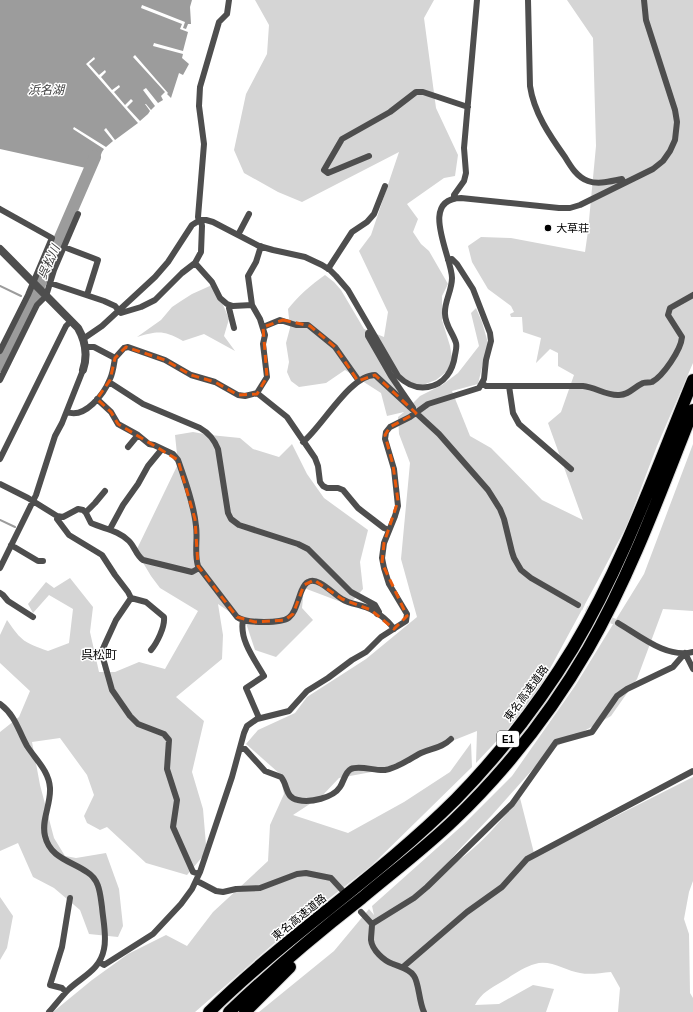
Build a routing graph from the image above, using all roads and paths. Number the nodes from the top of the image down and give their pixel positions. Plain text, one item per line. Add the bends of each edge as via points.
1 (229, 0) edge
2 (477, 0) edge
3 (528, 0) edge
4 (644, 0) edge
5 (468, 106) junction
6 (369, 156) dead end
7 (624, 183) junction
8 (385, 186) dead end
9 (454, 199) junction
10 (0, 209) edge
11 (78, 214) dead end
12 (249, 214) dead end
13 (200, 220) junction
14 (238, 235) junction
15 (261, 246) junction
16 (64, 247) junction
17 (0, 249) edge
18 (448, 260) junction
19 (195, 263) junction
20 (328, 269) junction
21 (33, 283) junction
22 (50, 283) junction
23 (45, 295) junction
24 (87, 295) junction
25 (693, 295) edge
26 (252, 305) junction
27 (230, 306) junction
28 (119, 311) junction
29 (71, 321) junction
30 (263, 327) junction
31 (234, 328) dead end
32 (371, 330) junction
33 (84, 343) junction
34 (0, 351) edge
35 (115, 358) junction
36 (83, 370) joint
37 (0, 380) edge
38 (693, 380) edge
39 (109, 382) junction
40 (359, 382) junction
41 (483, 384) junction
42 (509, 386) junction
43 (257, 393) junction
44 (97, 399) junction
45 (693, 410) edge
46 (66, 412) junction
47 (416, 413) junction
48 (138, 435) junction
49 (303, 442) junction
50 (128, 447) dead end
51 (162, 449) junction
52 (0, 459) edge
53 (571, 469) dead end
54 (1, 486) edge
55 (105, 491) dead end
56 (33, 501) junction
57 (86, 512) junction
58 (58, 516) junction
59 (110, 529) junction
60 (389, 530) junction
61 (11, 546) junction
62 (43, 561) dead end
63 (0, 568) edge
64 (199, 568) junction
65 (0, 593) edge
66 (131, 598) junction
67 (578, 605) tunnel mouth
68 (377, 614) junction
69 (33, 617) dead end
70 (243, 620) junction
71 (618, 623) tunnel mouth
72 (394, 629) junction
73 (151, 650) dead end
74 (693, 652) edge
75 (685, 653) junction
76 (693, 669) edge
77 (0, 704) edge
78 (259, 718) junction
79 (451, 739) dead end
80 (240, 748) junction
81 (693, 771) edge
82 (199, 874) junction
83 (197, 881) junction
84 (342, 890) dead end
85 (70, 898) dead end
86 (360, 899) junction
87 (361, 912) dead end
88 (372, 924) junction
89 (99, 962) junction
90 (403, 967) junction
91 (66, 992) junction
92 (49, 1012) edge
93 (209, 1012) edge
94 (229, 1012) edge
95 (245, 1012) edge
96 (424, 1012) edge

1 - 13 street via 227,14 219,22 200,88 199,106 204,144 198,217
2 - 5 street
3 - 7 street via 530,86 532,98 546,129 574,171 582,178 596,183 622,179
4 - 7 street via 646,20 675,110 677,128 673,146 663,161 653,169
5 - 6 street via 416,92 390,112 342,139 324,170 328,173
5 - 9 street via 464,148 466,173
7 - 9 street via 570,208
8 - 20 street via 374,214 352,232
9 - 18 street via 444,205 439,216 440,231
10 - 21 street via 52,238
11 - 16 street
12 - 14 street
13 - 14 street via 212,222
13 - 19 street via 201,252
13 - 28 street via 192,225 162,270
14 - 15 street
15 - 20 street via 314,260
15 - 26 street via 248,276
16 - 22 street
16 - 24 street via 98,260
17 - 21 street
18 - 32 street via 452,279 445,314 456,348 452,367 444,380 426,387 406,383 395,371
18 - 41 street via 452,259 457,264 468,281 490,333 491,341
19 - 27 street via 212,282 220,298
19 - 28 street via 155,300 128,312
20 - 32 street via 348,290
21 - 23 street
21 - 34 street
22 - 23 street
22 - 24 street
23 - 29 street
23 - 37 street via 37,305
24 - 28 street via 109,303
25 - 42 street via 670,308 668,315 680,333 682,341 668,367 651,382 643,383 632,392 615,395 583,386
26 - 27 street
26 - 30 street
27 - 31 street
28 - 33 street
29 - 33 street via 78,328
29 - 52 street via 66,326
30 - 40 street via 280,320 296,325 308,325 335,347
30 - 43 street via 267,377
32 - 47 street via 368,336
33 - 35 street
33 - 36 street via 86,358
35 - 39 street
35 - 43 street via 124,348 128,348 165,360 191,376 215,382 238,395
36 - 46 street
38 - 93 highway, 東名高速道路 / E1 via 609,578 573,647 524,720 493,758 425,828 255,970
39 - 44 street
39 - 68 street via 143,404 208,433 218,449 228,513 233,522 308,549 352,592 377,607
40 - 47 street via 375,375
40 - 49 street via 349,389
41 - 42 street
41 - 47 street via 477,390 428,404
42 - 53 street via 513,413 519,424
43 - 49 street via 285,415
44 - 46 street via 81,412
44 - 48 street via 111,412 118,424
45 - 86 highway, E1 via 612,602 588,649 558,695 495,777 454,820
46 - 56 street
47 - 60 street via 390,427 385,435 394,469 398,501 397,511
47 - 67 street via 449,444 494,499 504,519 514,558 521,570
48 - 50 street
48 - 51 street via 149,444
49 - 60 street via 315,458 323,486 343,490 358,508
51 - 59 street via 148,466
51 - 64 street via 173,454 179,463 195,519 196,560
54 - 56 street
55 - 57 street
56 - 58 street
56 - 61 street
57 - 58 street via 78,509 66,516
57 - 59 street via 91,524
58 - 66 street via 57,519 69,535 104,557
59 - 64 street via 128,540 143,560 192,572
60 - 72 street via 382,548 382,563 389,584 407,616 404,622
61 - 62 street via 38,561
61 - 63 street
64 - 70 street via 234,614
65 - 69 street
66 - 73 street via 146,602 164,617 158,641
66 - 82 street via 104,644 103,658 112,690 130,716 138,724 164,734 169,740 167,769 176,800 173,827 193,872
68 - 70 street via 366,607 342,599 314,580 304,585 294,611 288,619 278,622
68 - 72 street
70 - 78 street via 247,646 264,676 246,688
71 - 75 street via 667,651
72 - 78 street via 366,652 307,690 290,711
74 - 75 street
75 - 76 street
75 - 88 street via 673,666 617,696 592,732 556,742 512,804 427,887
77 - 89 street via 14,718 48,778 50,794 44,829 48,844 57,856 91,875 99,888 105,944
78 - 80 street via 247,726
79 - 80 street via 441,747 391,768 353,768 347,772 340,787 333,794 325,798 300,801 290,796 281,777 265,771 245,749
80 - 82 street
81 - 90 street via 527,858 502,887 467,912
82 - 83 street
83 - 84 street via 223,892 260,888 306,873 331,878
83 - 89 street via 181,904 153,934 104,965
85 - 91 street via 62,948 50,985 62,988
86 - 94 highway, E1 via 300,948
86 - 95 highway
87 - 88 street
88 - 90 street via 371,942 379,955 391,964
89 - 91 street via 90,974
90 - 96 street via 414,976
91 - 92 street

